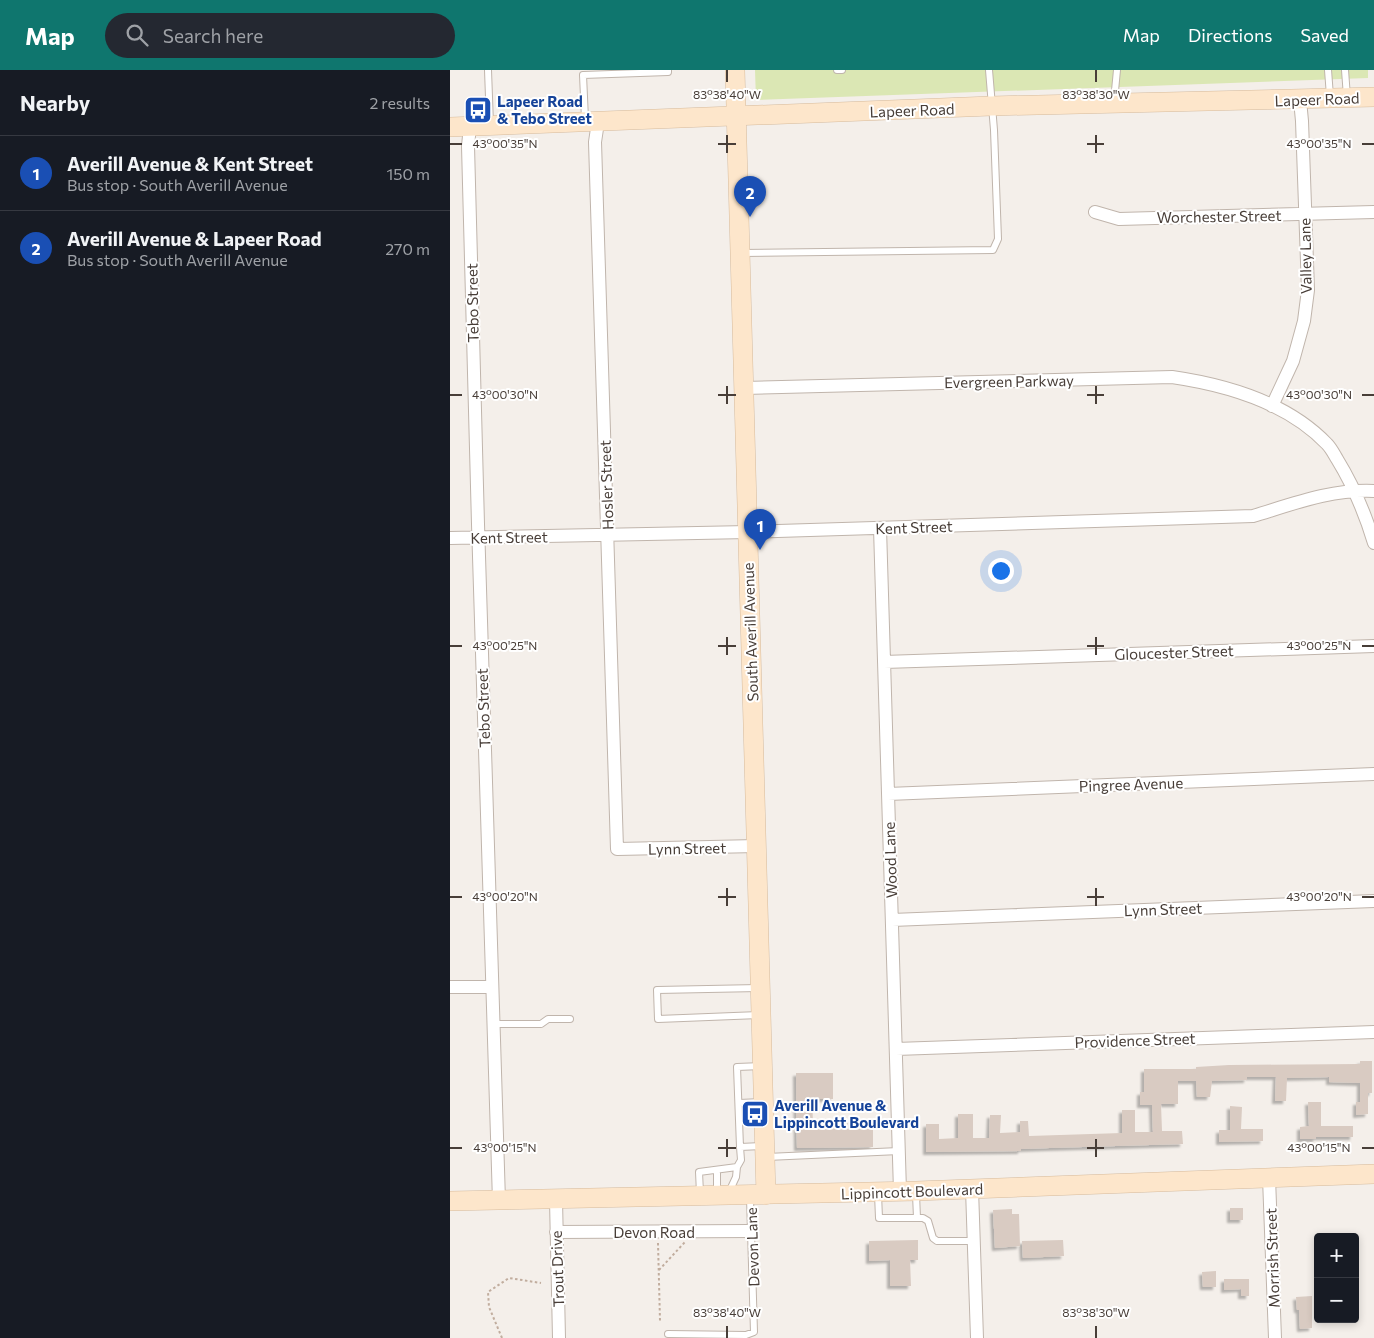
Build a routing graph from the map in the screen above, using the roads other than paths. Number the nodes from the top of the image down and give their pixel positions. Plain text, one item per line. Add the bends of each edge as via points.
1 (488, 70) edge
2 (668, 70) edge
3 (735, 70) edge
4 (837, 70) edge
5 (842, 70) edge
6 (988, 70) edge
7 (1117, 70) edge
8 (1328, 70) edge
9 (1345, 70) edge
10 (1374, 97) edge
11 (1338, 98) junction
12 (1300, 100) junction
13 (1114, 104) junction
14 (991, 106) junction
15 (736, 116) junction
16 (592, 122) junction
17 (490, 125) junction
18 (470, 126) junction
19 (450, 127) edge
20 (1095, 212) dead end
21 (1374, 212) edge
22 (1304, 214) junction
23 (740, 253) junction
24 (744, 388) junction
25 (1272, 406) junction
26 (1355, 490) junction
27 (1374, 491) edge
28 (880, 528) junction
29 (748, 532) junction
30 (608, 536) junction
31 (450, 538) edge
32 (478, 538) junction
33 (1374, 543) edge
34 (1374, 646) edge
35 (884, 662) junction
36 (1374, 774) edge
37 (888, 794) junction
38 (756, 846) junction
39 (617, 849) joint
40 (1374, 901) edge
41 (892, 920) junction
42 (450, 987) edge
43 (492, 987) junction
44 (761, 988) junction
45 (761, 1015) junction
46 (570, 1019) dead end
47 (494, 1024) junction
48 (1374, 1032) edge
49 (896, 1048) junction
50 (763, 1066) junction
51 (764, 1102) junction
52 (739, 1103) junction
53 (740, 1147) junction
54 (765, 1151) junction
55 (900, 1151) junction
56 (737, 1167) junction
57 (717, 1170) junction
58 (1374, 1174) edge
59 (1269, 1178) junction
60 (972, 1189) junction
61 (878, 1192) junction
62 (908, 1192) junction
63 (715, 1195) junction
64 (758, 1195) junction
65 (556, 1200) junction
66 (450, 1201) edge
67 (499, 1201) junction
68 (917, 1218) junction
69 (751, 1231) junction
70 (556, 1232) junction
71 (974, 1241) junction
72 (668, 1334) dead end
73 (559, 1338) edge
74 (977, 1338) edge
75 (1275, 1338) edge

1 - 17 lane
2 - 16 lane via 584,75
3 - 15 street, South Averill Avenue
4 - 5 lane
6 - 14 lane
7 - 13 lane
8 - 11 lane
9 - 11 lane
10 - 11 street, Lapeer Road
11 - 12 street, Lapeer Road
12 - 13 street, Lapeer Road
12 - 22 street, Valley Lane
13 - 14 street, Lapeer Road
14 - 15 street, Lapeer Road
14 - 23 lane via 998,240 993,250
15 - 16 street, Lapeer Road
15 - 23 street, South Averill Avenue
16 - 17 street, Lapeer Road
16 - 30 street, Hosler Street
17 - 18 street, Lapeer Road
18 - 19 street, Lapeer Road
18 - 32 street, Tebo Street
20 - 22 street, Worchester Street via 1119,219
21 - 22 street, Worchester Street
22 - 25 street, Valley Lane via 1308,290 1304,321 1293,361
23 - 24 street, South Averill Avenue
24 - 25 street, Evergreen Parkway via 1172,377 1207,382
24 - 29 street, South Averill Avenue
25 - 26 street, Evergreen Parkway via 1302,421 1328,445
26 - 27 street, Kent Street
26 - 28 street, Kent Street via 1332,493 1253,516
26 - 33 street, Evergreen Parkway
28 - 29 street, Kent Street
28 - 35 street, Wood Lane
29 - 30 street, Kent Street
29 - 38 street, South Averill Avenue
30 - 32 street, Kent Street
30 - 39 street, Hosler Street
31 - 32 street, Kent Street
32 - 43 street, Tebo Street
34 - 35 street, Gloucester Street
35 - 37 street, Wood Lane
36 - 37 street, Pingree Avenue
37 - 41 street, Wood Lane
38 - 39 street, Lynn Street
38 - 44 street, South Averill Avenue
40 - 41 street, Lynn Street
41 - 49 street, Wood Lane
42 - 43 street
43 - 47 street, Tebo Street
44 - 45 street, South Averill Avenue
44 - 45 lane via 657,990 658,1019
45 - 50 street, South Averill Avenue
46 - 47 lane via 548,1019 541,1024
47 - 67 street, Tebo Street
48 - 49 street, Providence Street
49 - 55 street, Wood Lane
50 - 51 street, South Averill Avenue
50 - 52 lane via 737,1067
51 - 52 lane
51 - 54 street, South Averill Avenue
52 - 53 lane
53 - 54 lane
53 - 56 lane via 741,1160
54 - 55 lane
54 - 64 street, South Averill Avenue
55 - 62 street, Wood Lane
56 - 57 lane
56 - 63 lane via 736,1177
57 - 63 lane
57 - 63 lane via 699,1172
58 - 59 street, Lippincott Boulevard
59 - 60 street, Lippincott Boulevard
59 - 75 street, Morrish Street
60 - 62 street, Lippincott Boulevard
60 - 71 street
61 - 62 street, Lippincott Boulevard
61 - 64 street, Lippincott Boulevard
61 - 68 lane via 879,1218
62 - 68 lane
63 - 64 street, Lippincott Boulevard
63 - 65 street, Lippincott Boulevard
64 - 69 lane, Devon Lane
65 - 67 street, Lippincott Boulevard
65 - 70 street, Trout Drive
66 - 67 street, Lippincott Boulevard
68 - 71 lane via 928,1221 937,1241
69 - 70 street, Devon Road
69 - 72 lane, Devon Lane via 754,1332 746,1335
70 - 73 street, Trout Drive
71 - 74 street

